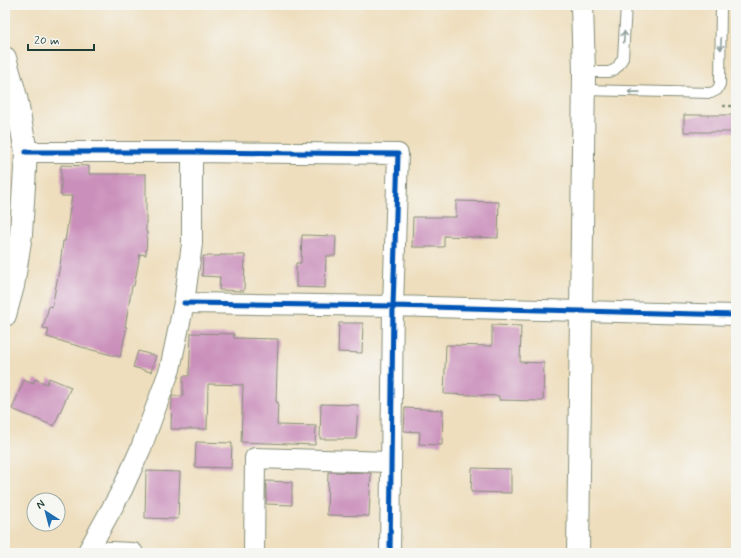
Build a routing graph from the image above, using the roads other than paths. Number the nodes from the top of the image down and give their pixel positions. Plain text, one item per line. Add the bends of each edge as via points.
1 (582, 5) edge
2 (626, 5) edge
3 (721, 5) edge
4 (5, 58) edge
5 (583, 81) junction
6 (26, 152) junction
7 (192, 152) junction
8 (184, 303) junction
9 (393, 306) junction
10 (580, 311) junction
11 (5, 315) edge
12 (736, 315) edge
13 (390, 462) junction
14 (87, 552) edge
15 (133, 553) edge
16 (254, 553) edge
17 (390, 553) edge
18 (578, 553) edge

1 - 5 street
5 -> 2 lane via 614,70 623,58
3 -> 5 lane via 720,84 717,90 711,93
4 - 6 street via 16,97
5 - 10 street
6 - 7 street
6 - 11 street via 20,234 13,286
7 - 8 street via 192,244
7 - 9 street via 398,154
8 - 9 street
8 - 14 street via 170,369 141,448 122,490
9 - 10 street
9 - 13 street
10 - 12 street
10 - 18 street
13 - 16 street via 255,458
13 - 17 street
14 - 15 street

